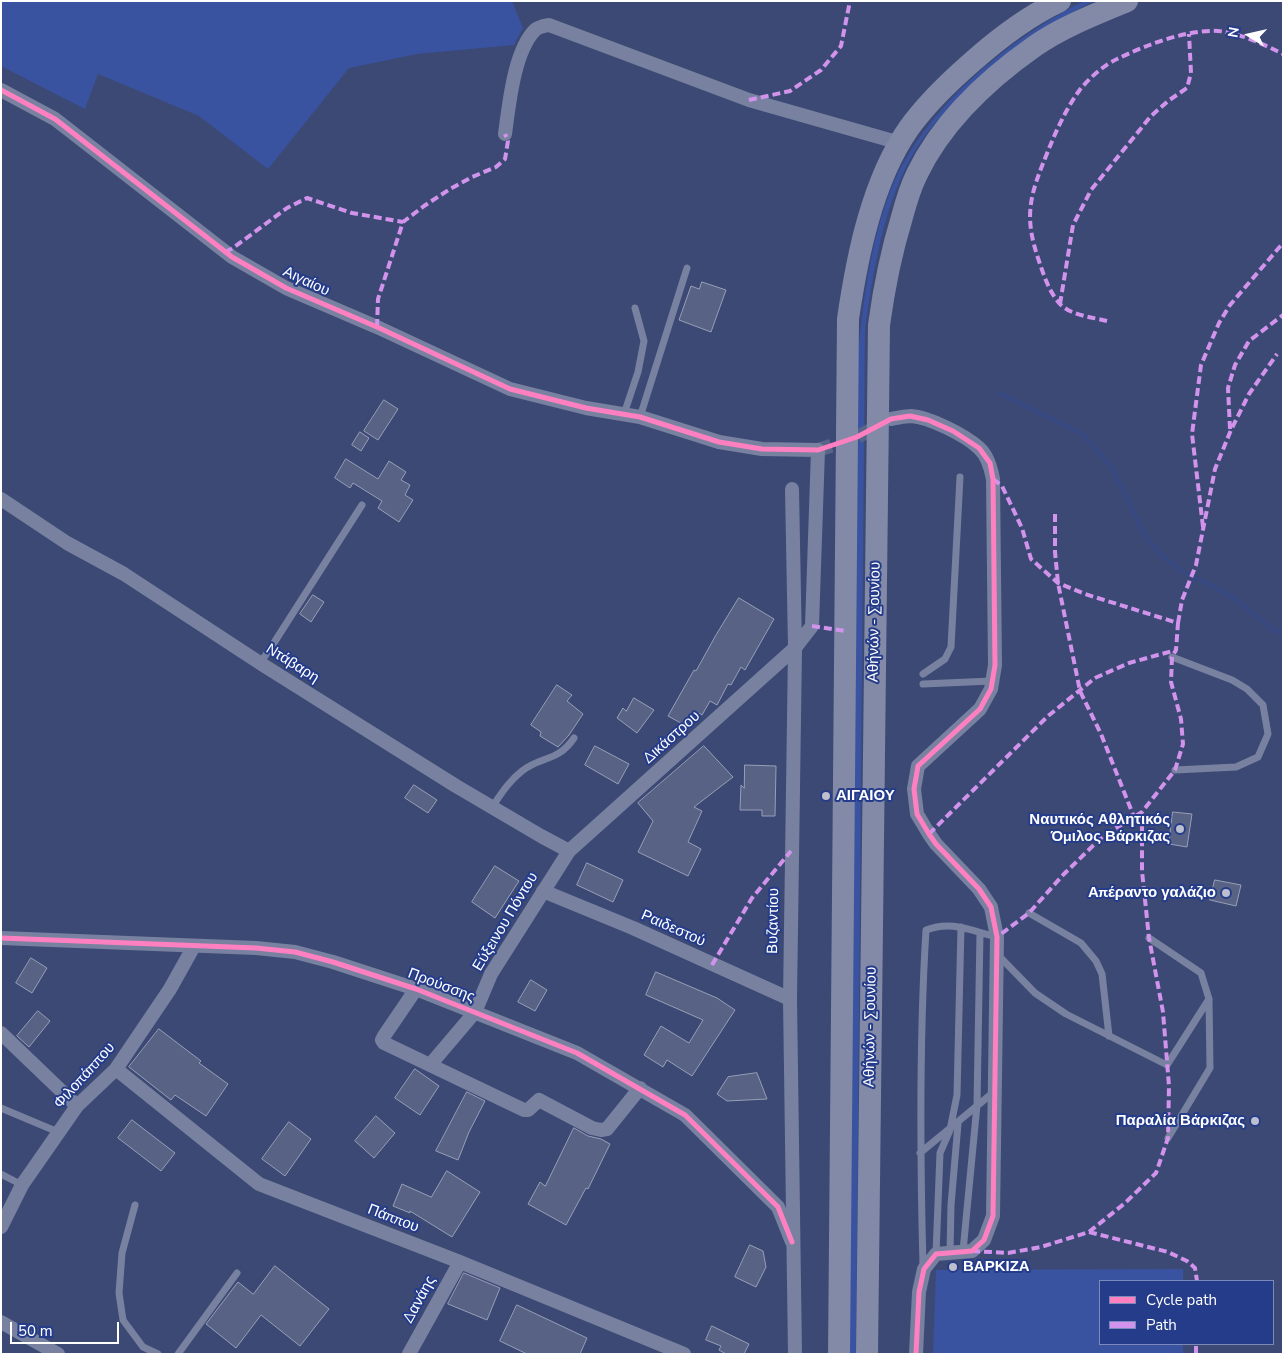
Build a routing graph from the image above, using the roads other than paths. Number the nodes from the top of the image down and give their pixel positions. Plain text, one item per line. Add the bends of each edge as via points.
1 (1060, 1) edge
2 (1127, 1) edge
3 (1, 90) edge
4 (505, 134) dead end
5 (900, 144) junction
6 (687, 268) dead end
7 (635, 308) dead end
8 (624, 414) junction
9 (640, 416) junction
10 (892, 419) tunnel mouth
11 (960, 477) dead end
12 (792, 489) dead end
13 (1, 499) edge
14 (362, 505) dead end
15 (795, 648) junction
16 (1172, 657) dead end
17 (260, 663) junction
18 (923, 674) dead end
19 (992, 681) junction
20 (923, 684) dead end
21 (574, 738) dead end
22 (1175, 770) dead end
23 (492, 807) junction
24 (569, 851) junction
25 (543, 891) junction
26 (1029, 913) dead end
27 (961, 927) junction
28 (980, 933) junction
29 (997, 937) junction
30 (1, 938) edge
31 (1149, 938) dead end
32 (194, 946) junction
33 (996, 954) junction
34 (416, 989) junction
35 (790, 999) junction
36 (1208, 999) junction
37 (475, 1012) junction
38 (1, 1033) edge
39 (1109, 1036) junction
40 (430, 1065) junction
41 (116, 1069) junction
42 (640, 1088) junction
43 (995, 1091) junction
44 (977, 1105) junction
45 (77, 1106) junction
46 (1, 1108) edge
47 (958, 1124) junction
48 (950, 1130) junction
49 (58, 1132) junction
50 (1168, 1138) dead end
51 (920, 1154) junction
52 (1, 1174) edge
53 (22, 1185) junction
54 (135, 1206) dead end
55 (1, 1227) edge
56 (792, 1242) junction
57 (950, 1253) junction
58 (460, 1262) junction
59 (924, 1269) junction
60 (237, 1273) dead end
61 (1, 1322) edge
62 (58, 1354) edge
63 (158, 1354) edge
64 (178, 1354) edge
65 (409, 1354) edge
66 (684, 1354) edge
67 (795, 1354) edge
68 (839, 1354) edge
69 (867, 1354) edge
70 (916, 1354) edge

1 - 5 main road, Αθήνών - Σουνίου via 1016,26 945,86
2 - 69 main road, Αθήνών - Σουνίου via 1069,26 1035,46 970,100 946,126 910,190 887,272 879,325
3 - 8 street, Αιγαίου via 55,119 232,257 286,288 510,389
4 - 5 street via 510,95 521,54 536,29 549,25 749,100
5 - 68 main road, Αθήνών - Σουνίου via 882,182 868,224 856,268 848,320
6 - 9 lane
7 - 8 lane via 644,340 638,372
8 - 9 street, Αιγαίου
9 - 15 street, Δικάστρου via 719,442 762,449 818,450 812,626
10 - 19 street via 910,416 953,431 979,448 990,463 994,499 995,665
11 - 18 lane via 950,647 945,659
12 - 15 street, Βυζαντίου
13 - 17 street, Ντάβαρη
14 - 17 lane
15 - 24 street, Δικάστρου
15 - 35 street, Βυζαντίου
16 - 22 lane via 1247,689 1263,705 1268,734 1258,757 1236,767
17 - 23 street, Ντάβαρη
19 - 20 lane
19 - 29 street via 980,709 918,766 914,789 917,814 936,844 979,889 991,907
21 - 23 lane via 566,748 523,770
23 - 24 street, Ντάβαρη
24 - 25 street, Εύξεινου Πόντου
25 - 35 street, Ραιδεστού
25 - 37 street, Εύξεινου Πόντου via 491,974
26 - 39 lane via 1080,943 1096,961 1102,974
27 - 28 lane
27 - 48 lane via 957,1095
27 - 51 lane via 938,925 926,930
28 - 29 lane
28 - 44 lane
29 - 33 street
30 - 32 street, Προύσσης
31 - 36 lane via 1201,973
32 - 34 street, Προύσσης via 295,952
32 - 41 street, Φιλοπάππου via 170,989
33 - 39 lane via 1035,993 1066,1014
33 - 43 street
34 - 37 street, Προύσσης
34 - 40 street via 382,1040
35 - 56 street, Βυζαντίου
36 - 39 lane via 1167,1066
36 - 50 lane via 1210,1068
37 - 40 street, Εύξεινου Πόντου
37 - 42 street, Προύσσης via 577,1053
38 - 45 street
40 - 42 street via 524,1110 539,1100 601,1130 607,1129
41 - 45 street, Φιλοπάππου
41 - 58 street, Πάππου via 259,1184
42 - 56 street, Προύσσης via 685,1115 778,1207
43 - 44 lane
43 - 57 street via 993,1216 984,1240 972,1250
44 - 47 lane
44 - 57 lane
45 - 49 street, Φιλοπάππου
46 - 49 lane
47 - 48 lane
47 - 57 lane
48 - 51 lane
48 - 57 lane via 940,1153
49 - 53 street, Φιλοπάππου
51 - 59 lane
52 - 53 lane
53 - 55 street, Φιλοπάππου
54 - 63 lane via 122,1253 120,1292 123,1320 143,1347
56 - 67 street, Βυζαντίου
57 - 59 street
58 - 65 street, Δανάης
58 - 66 street, Πάππου
59 - 70 street via 919,1292
60 - 64 lane
61 - 62 street

